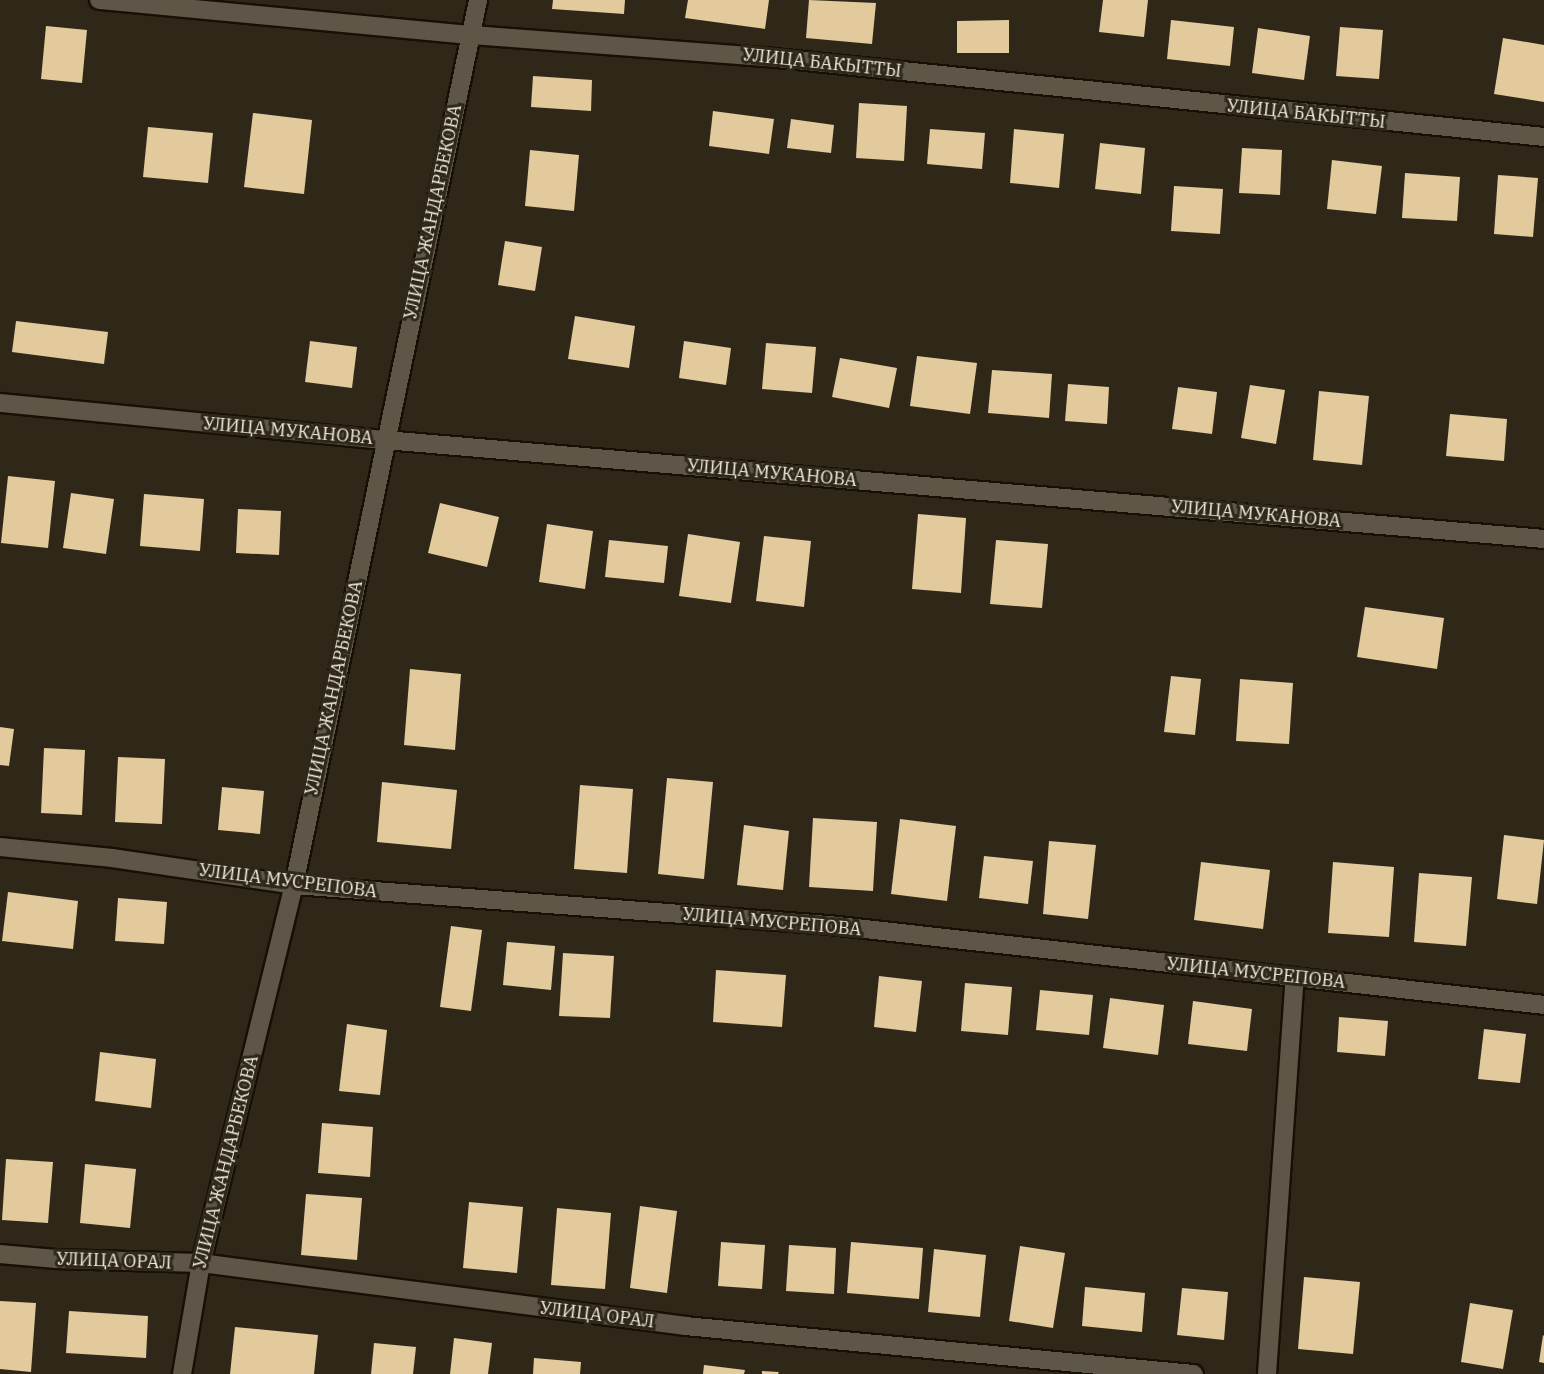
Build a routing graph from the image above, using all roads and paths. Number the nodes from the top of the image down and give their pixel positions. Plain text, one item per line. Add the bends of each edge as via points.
1 (99, 0) edge
2 (478, 0) edge
3 (471, 35) junction
4 (1544, 137) edge
5 (0, 403) edge
6 (385, 440) junction
7 (1544, 539) edge
8 (0, 847) edge
9 (294, 885) junction
10 (1295, 977) junction
11 (1544, 1005) edge
12 (0, 1254) edge
13 (201, 1263) junction
14 (182, 1374) edge
15 (1194, 1374) edge
16 (1267, 1374) edge

1 - 3 street, УЛИЦА БАКЫТТЫ
2 - 3 street, УЛИЦА ЖАНДАРБЕКОВА
3 - 4 street, УЛИЦА БАКЫТТЫ via 776,58
3 - 6 street, УЛИЦА ЖАНДАРБЕКОВА
5 - 6 street, УЛИЦА МУКАНОВА
6 - 7 street, УЛИЦА МУКАНОВА
6 - 9 street, УЛИЦА ЖАНДАРБЕКОВА
8 - 9 street, УЛИЦА МУСРЕПОВА via 112,858
9 - 10 street, УЛИЦА МУСРЕПОВА via 829,925
9 - 13 street, УЛИЦА ЖАНДАРБЕКОВА
10 - 11 street, УЛИЦА МУСРЕПОВА
10 - 16 street
12 - 13 street, УЛИЦА ОРАЛ
13 - 14 street, УЛИЦА ЖАНДАРБЕКОВА
13 - 15 street, УЛИЦА ОРАЛ via 685,1326

